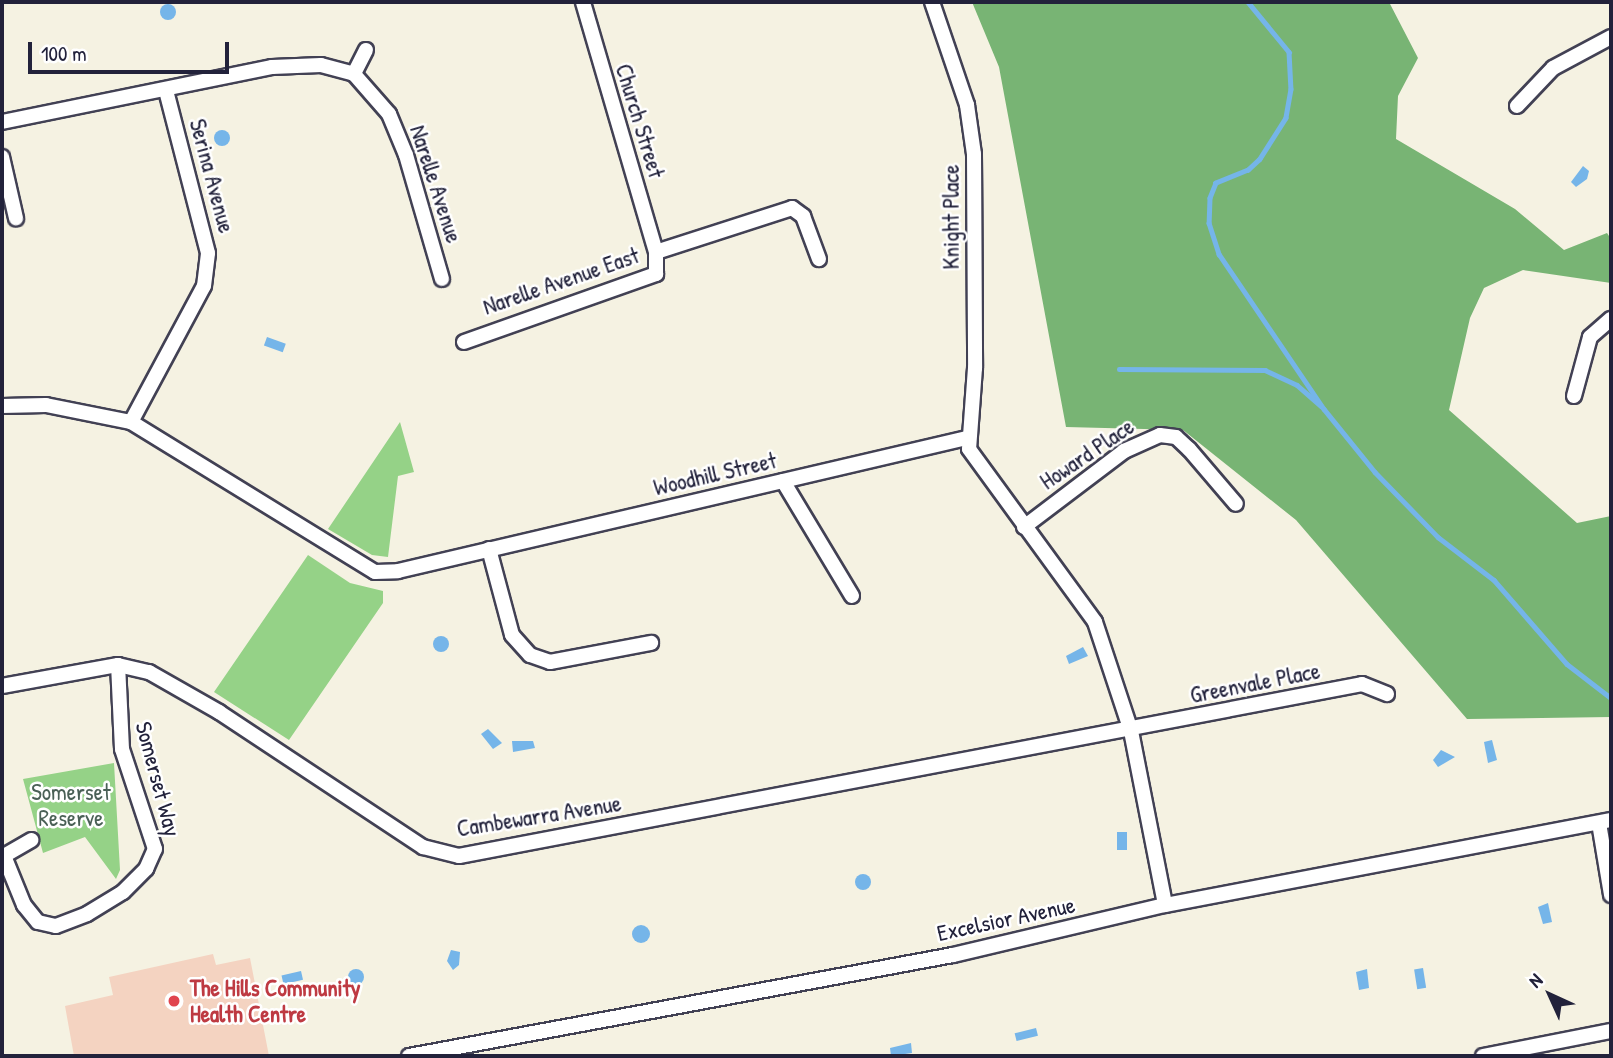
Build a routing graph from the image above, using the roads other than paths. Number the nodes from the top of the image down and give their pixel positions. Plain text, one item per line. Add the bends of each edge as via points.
1 (583, 2) edge
2 (932, 2) edge
3 (1611, 37) edge
4 (366, 50) dead end
5 (354, 74) junction
6 (166, 91) junction
7 (1517, 106) dead end
8 (2, 122) edge
9 (2, 157) edge
10 (16, 218) dead end
11 (656, 253) junction
12 (819, 259) dead end
13 (442, 279) dead end
14 (1611, 319) edge
15 (464, 342) dead end
16 (1574, 396) dead end
17 (2, 407) edge
18 (131, 422) junction
19 (967, 438) junction
20 (783, 481) junction
21 (1236, 504) dead end
22 (1024, 527) junction
23 (489, 549) junction
24 (852, 596) dead end
25 (652, 643) dead end
26 (118, 665) junction
27 (2, 686) edge
28 (1387, 694) dead end
29 (1131, 731) junction
30 (1605, 821) edge
31 (32, 840) dead end
32 (3, 856) edge
33 (1611, 895) edge
34 (1166, 905) junction
35 (1611, 1031) edge
36 (409, 1056) edge
37 (1483, 1056) edge

1 - 11 street, Church Street
2 - 19 street, Knight Place via 967,106 974,154 975,368
3 - 7 street via 1553,68
4 - 5 street
5 - 6 street via 321,65 272,67
5 - 13 street, Narelle Avenue via 394,124
6 - 8 street
6 - 18 street, Serina Avenue via 208,253 204,286
9 - 10 street
11 - 12 street via 792,208 803,216
11 - 15 street, Narelle Avenue East via 657,268 651,277
14 - 16 street via 1590,337
17 - 18 street, Woodhill Street via 46,405
18 - 23 street, Woodhill Street via 374,572
19 - 20 street, Woodhill Street
19 - 22 street via 974,461
20 - 23 street, Woodhill Street
20 - 24 street
21 - 22 street, Howard Place via 1176,437 1160,435 1124,451
22 - 29 street via 1095,622
23 - 25 street via 512,635 530,655 550,662
26 - 27 street, Cambewarra Avenue
26 - 29 street, Cambewarra Avenue via 149,672 183,689 423,847 459,856
26 - 32 street, Somerset Way via 122,748 155,849 146,869 123,892 88,914 56,926 38,922 24,905
28 - 29 street, Greenvale Place via 1362,684
29 - 34 street
30 - 33 street
30 - 34 street, Excelsior Avenue
31 - 32 street, Somerset Way
34 - 36 street, Excelsior Avenue via 953,955
35 - 37 street

